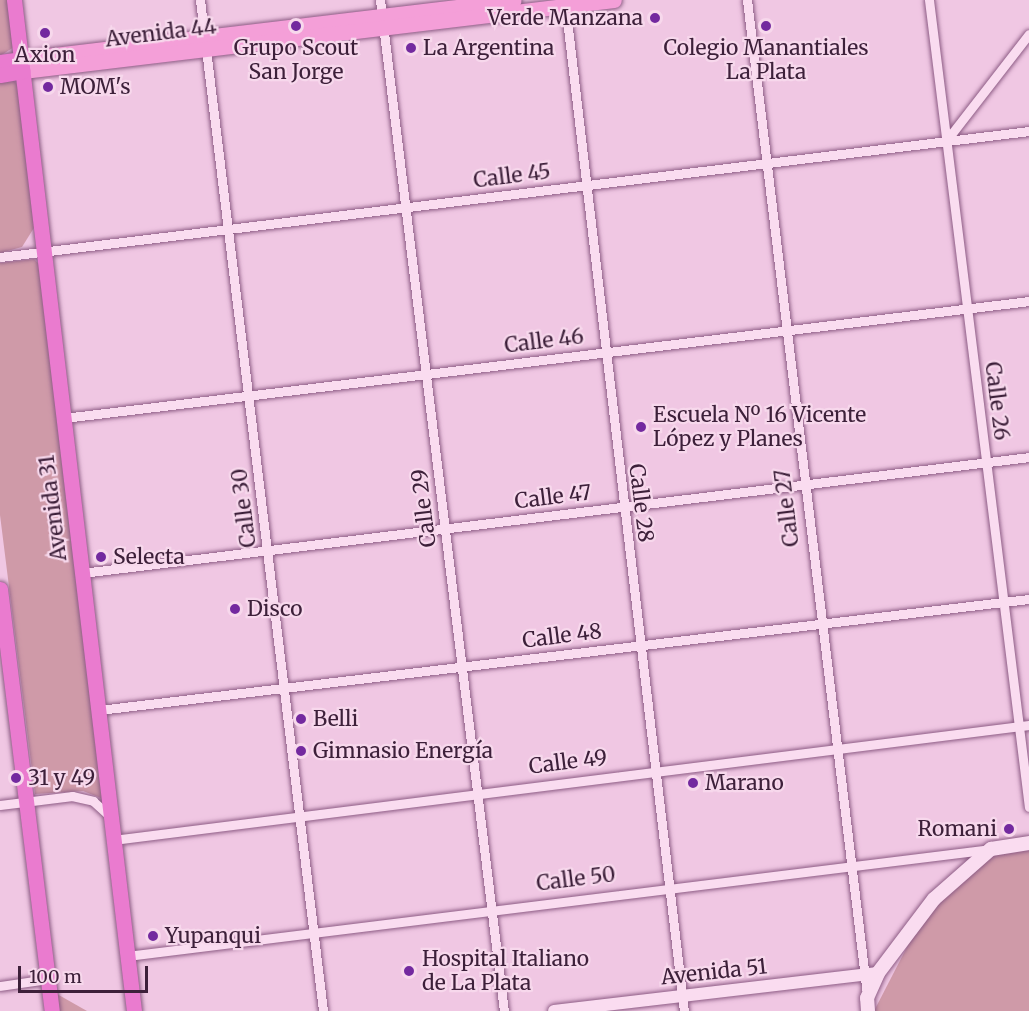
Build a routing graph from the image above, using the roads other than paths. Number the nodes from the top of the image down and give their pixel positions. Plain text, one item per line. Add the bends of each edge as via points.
1 (14, 0) edge
2 (200, 0) edge
3 (513, 0) edge
4 (614, 0) edge
5 (747, 0) edge
6 (929, 0) edge
7 (565, 3) edge
8 (382, 14) edge
9 (1029, 34) edge
10 (205, 43) junction
11 (0, 62) edge
12 (22, 65) junction
13 (0, 75) edge
14 (1029, 131) edge
15 (946, 141) junction
16 (766, 163) junction
17 (584, 185) junction
18 (406, 207) junction
19 (228, 228) junction
20 (44, 253) junction
21 (0, 257) edge
22 (1029, 301) edge
23 (967, 309) junction
24 (786, 330) junction
25 (605, 352) junction
26 (426, 373) junction
27 (248, 394) junction
28 (64, 418) junction
29 (1029, 457) edge
30 (986, 462) junction
31 (805, 484) junction
32 (624, 507) junction
33 (445, 529) junction
34 (267, 550) junction
35 (82, 573) junction
36 (0, 589) edge
37 (1029, 599) edge
38 (1004, 602) junction
39 (822, 623) junction
40 (2, 624) edge
41 (641, 645) junction
42 (462, 666) junction
43 (283, 688) junction
44 (99, 710) junction
45 (1024, 726) edge
46 (837, 748) junction
47 (656, 769) junction
48 (477, 792) junction
49 (27, 801) junction
50 (0, 805) edge
51 (1029, 807) edge
52 (298, 813) junction
53 (111, 817) junction
54 (113, 840) junction
55 (1029, 843) edge
56 (991, 849) junction
57 (851, 865) junction
58 (670, 888) junction
59 (492, 910) junction
60 (315, 932) junction
61 (127, 956) junction
62 (871, 974) junction
63 (845, 977) junction
64 (48, 979) junction
65 (0, 986) edge
66 (682, 995) junction
67 (867, 1000) edge
68 (52, 1011) edge
69 (134, 1011) edge
70 (323, 1011) edge
71 (504, 1011) edge
72 (554, 1011) edge
73 (684, 1011) edge

1 - 12 highway, Avenida 31
2 - 10 street, Calle 30
3 - 8 main road, Avenida 44
4 - 7 main road, Avenida 44
5 - 16 street, Calle 27
6 - 15 street, Calle 26
7 - 8 main road, Avenida 44
7 - 17 street, Calle 28
8 - 10 main road, Avenida 44
8 - 18 street, Calle 29
9 - 15 street
10 - 12 main road, Avenida 44
10 - 19 street, Calle 30
11 - 12 highway, Avenida 44
12 - 13 highway, Avenida 44
12 - 20 highway, Avenida 31
14 - 15 street, Calle 45
15 - 16 street, Calle 45
15 - 23 street, Calle 26
16 - 17 street, Calle 45
16 - 24 street, Calle 27
17 - 18 street, Calle 45
17 - 25 street, Calle 28
18 - 19 street, Calle 45
18 - 26 street, Calle 29
19 - 20 street, Calle 45
19 - 27 street, Calle 30
20 - 21 street, Calle 45
20 - 28 highway, Avenida 31
22 - 23 street, Calle 46
23 - 24 street, Calle 46
23 - 30 street, Calle 26
24 - 25 street, Calle 46
24 - 31 street, Calle 27
25 - 26 street, Calle 46
25 - 32 street, Calle 28
26 - 27 street, Calle 46
26 - 33 street, Calle 29
27 - 28 street, Calle 46
27 - 34 street, Calle 30
28 - 35 highway, Avenida 31
29 - 30 street, Calle 47
30 - 31 street, Calle 47
30 - 38 street, Calle 26
31 - 32 street, Calle 47
31 - 39 street, Calle 27
32 - 33 street, Calle 47
32 - 41 street, Calle 28
33 - 34 street, Calle 47
33 - 42 street, Calle 29
34 - 35 street, Calle 47
34 - 43 street, Calle 30
35 - 44 highway, Avenida 31
36 - 40 highway
37 - 38 street, Calle 48
38 - 39 street, Calle 48
38 - 45 street, Calle 26
39 - 41 street, Calle 48
39 - 46 street, Calle 27
40 - 49 highway
41 - 42 street, Calle 48
41 - 47 street, Calle 28
42 - 43 street, Calle 48
42 - 48 street, Calle 29
43 - 44 street, Calle 48
43 - 52 street, Calle 30
44 - 53 highway, Avenida 31
45 - 46 street, Calle 49
45 - 51 street, Calle 26
46 - 47 street, Calle 49
46 - 57 street, Calle 27
47 - 48 street, Calle 49
47 - 58 street, Calle 28
48 - 52 street, Calle 49
48 - 59 street, Calle 29
49 - 50 street
49 - 53 street via 72,796 93,801
49 - 64 highway
52 - 54 street, Calle 49
52 - 60 street, Calle 30
53 - 54 highway, Avenida 31
54 - 61 highway, Avenida 31
55 - 56 main road, Calle 50
56 - 57 street, Calle 50
56 - 62 main road via 934,899
57 - 58 street, Calle 50
57 - 62 street, Calle 27
58 - 59 street, Calle 50
58 - 66 street, Calle 28
59 - 60 street, Calle 50
59 - 71 street, Calle 29
60 - 61 street, Calle 50
60 - 70 street, Calle 30
61 - 69 highway, Avenida 31
62 - 63 street, Avenida 51
62 - 67 main road
63 - 66 street, Avenida 51
63 - 67 street
64 - 65 street
64 - 68 highway
66 - 72 street, Avenida 51
66 - 73 street, Calle 28

